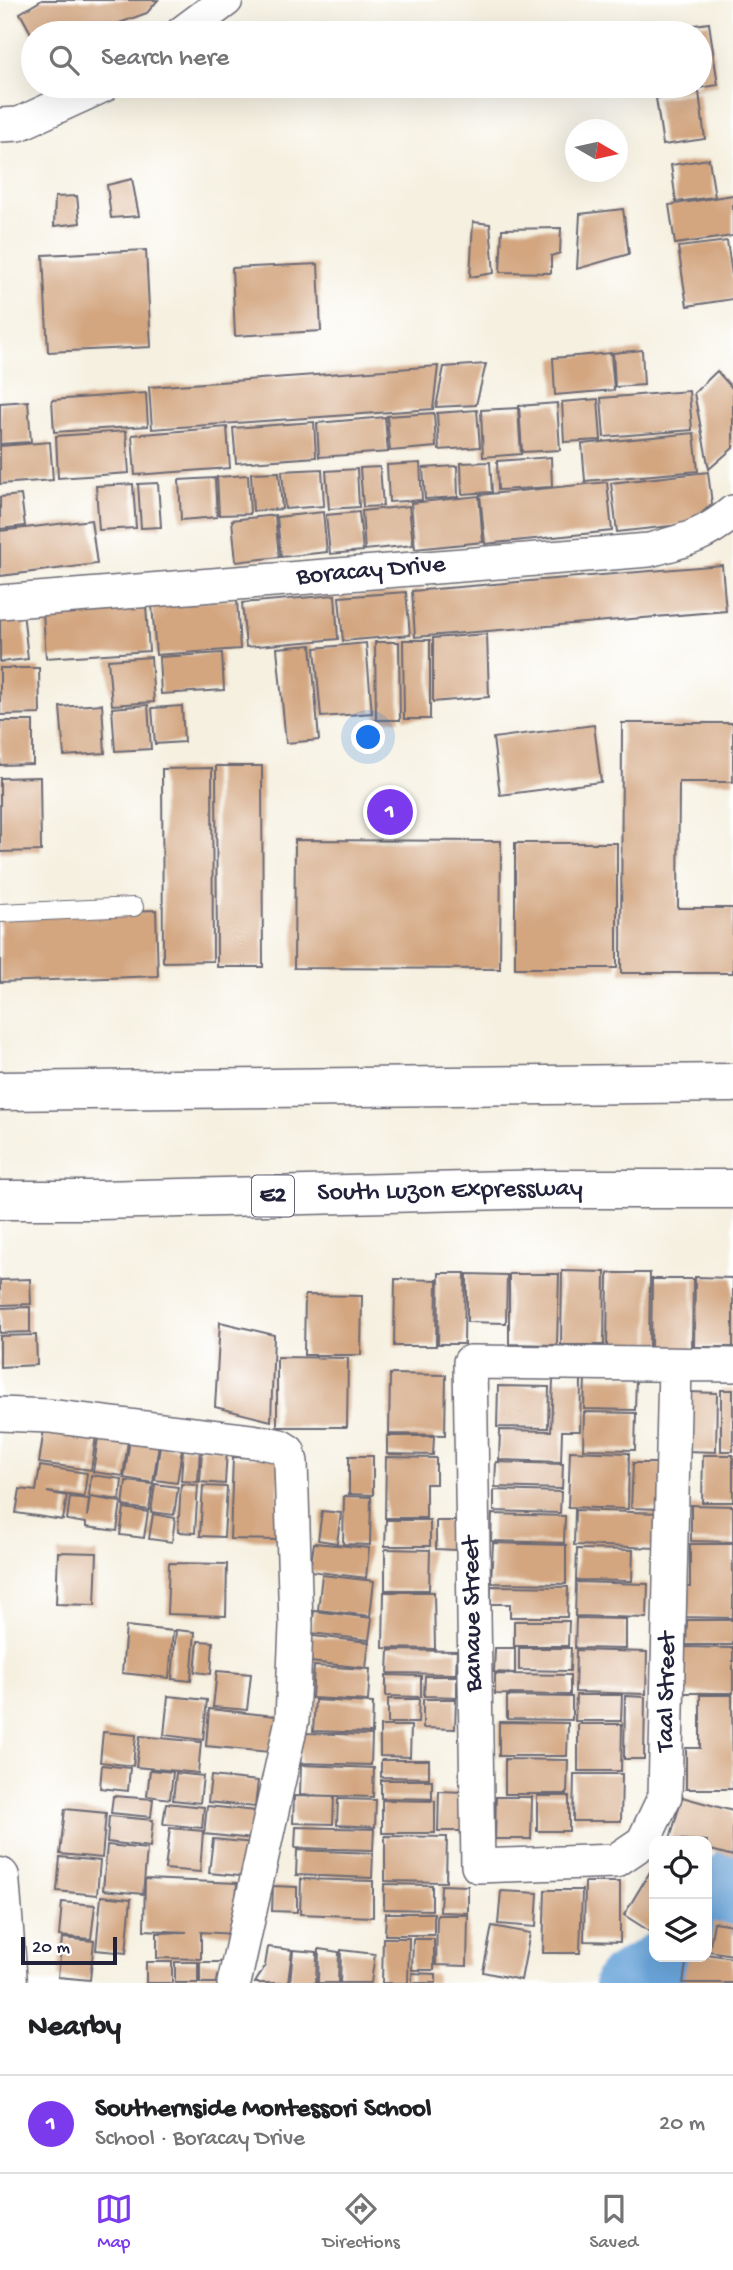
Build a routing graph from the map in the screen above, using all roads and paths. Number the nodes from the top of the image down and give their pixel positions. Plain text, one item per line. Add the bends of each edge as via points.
1 (226, 0) edge
2 (198, 21) edge
3 (76, 98) edge
4 (0, 125) edge
5 (733, 512) edge
6 (0, 602) edge
7 (134, 907) dead end
8 (0, 913) edge
9 (0, 1079) edge
10 (733, 1083) edge
11 (103, 1090) junction
12 (0, 1091) edge
13 (733, 1189) edge
14 (0, 1200) edge
15 (733, 1365) edge
16 (675, 1366) junction
17 (0, 1414) edge
18 (478, 1866) joint
19 (0, 1877) edge
20 (8, 1983) edge
21 (234, 1983) edge

1 - 2 street
3 - 4 street via 19,124
5 - 6 street, Boracay Drive via 714,528 686,541 649,550
7 - 8 lane
9 - 11 main road
10 - 11 main road
11 - 12 main road
13 - 14 main road, South Luzon Expressway / E2
15 - 16 street
16 - 18 street, Taal Street via 665,1796 643,1842 615,1861
16 - 18 street, Banaue Street via 470,1362
17 - 21 street via 266,1443 288,1451 296,1626 292,1720
19 - 20 main road

